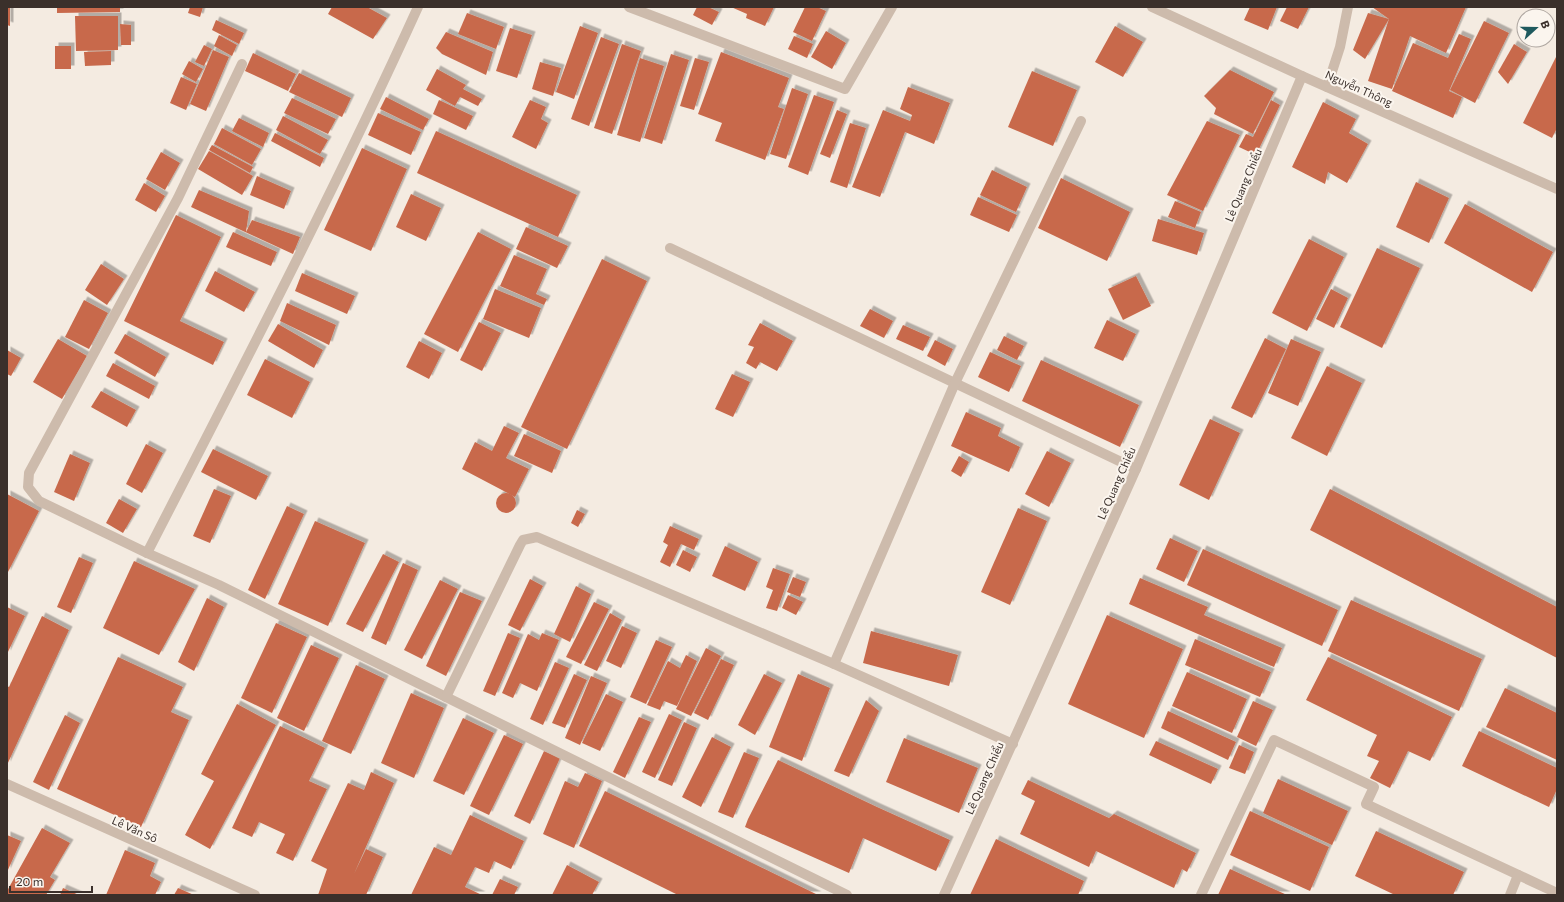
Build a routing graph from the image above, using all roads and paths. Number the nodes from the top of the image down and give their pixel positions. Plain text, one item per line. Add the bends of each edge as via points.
1 (418, 7) edge
2 (629, 7) edge
3 (892, 7) edge
4 (1152, 7) edge
5 (1348, 7) edge
6 (242, 64) dead end
7 (1302, 76) junction
8 (1327, 87) junction
9 (1081, 121) dead end
10 (1557, 190) edge
11 (670, 248) dead end
12 (955, 383) junction
13 (1136, 469) junction
14 (147, 553) junction
15 (834, 664) junction
16 (446, 697) junction
17 (1013, 744) junction
18 (7, 784) edge
19 (1518, 875) junction
20 (1557, 893) edge
21 (255, 895) edge
22 (847, 895) edge
23 (944, 895) edge
24 (1201, 895) edge
25 (1510, 895) edge

1 - 14 street via 372,108 288,279
2 - 3 street via 845,89
4 - 7 street, Nguyễn Thông
5 - 8 street via 1340,47
6 - 14 street via 178,198 29,473 28,487 39,501
7 - 8 street, Nguyễn Thông
7 - 13 street, Lê Quang Chiểu
8 - 10 street, Nguyễn Thông
9 - 12 street
11 - 12 street
12 - 13 street
12 - 15 street
13 - 17 street, Lê Quang Chiểu
14 - 16 street via 219,585
15 - 16 street via 537,537 529,537 520,545
15 - 17 street
16 - 22 street
17 - 23 street, Lê Quang Chiểu
18 - 21 street, Lê Văn Sô
19 - 20 street
19 - 24 street via 1366,804 1374,787 1274,740
19 - 25 street

